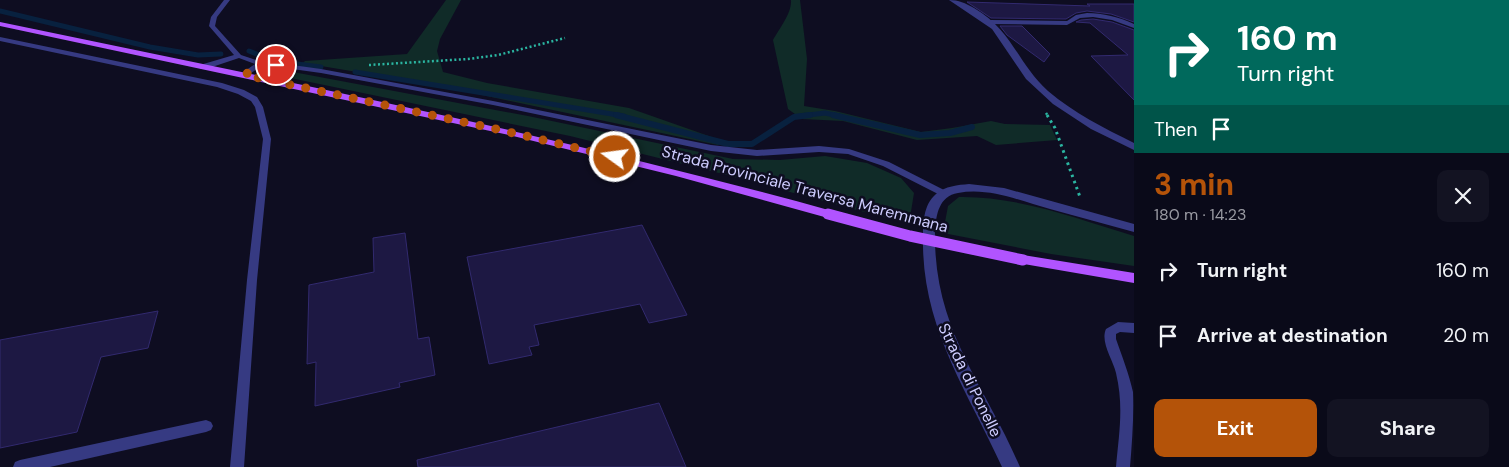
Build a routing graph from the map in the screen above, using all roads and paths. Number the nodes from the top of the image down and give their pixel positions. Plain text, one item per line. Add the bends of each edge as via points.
1 (227, 0) edge
2 (953, 0) edge
3 (989, 22) junction
4 (0, 24) edge
5 (1134, 26) edge
6 (565, 38) dead end
7 (0, 39) edge
8 (239, 56) junction
9 (261, 63) junction
10 (203, 66) junction
11 (362, 66) dead end
12 (245, 75) junction
13 (1042, 107) dead end
14 (1134, 148) edge
15 (943, 193) junction
16 (1085, 215) junction
17 (1134, 228) edge
18 (1134, 278) edge
19 (1134, 328) edge
20 (206, 426) dead end
21 (20, 467) edge
22 (237, 467) edge
23 (1011, 467) edge
24 (1123, 467) edge

1 - 8 lane via 214,17 212,26
2 - 3 street
3 - 5 lane via 1067,23 1086,15 1112,18
3 - 14 street via 1003,36 1024,71 1044,92 1076,116
4 - 10 main road, Strada Provinciale Traversa Maremmana
6 - 11 path via 475,58
7 - 22 lane via 219,86 248,95 259,107 267,139 266,159 252,280
8 - 9 lane
8 - 10 lane
9 - 12 lane
9 - 15 lane via 492,103 711,148 757,153 825,149 849,152 886,164
10 - 12 main road, Strada Provinciale Traversa Maremmana
12 - 18 main road, Strada Provinciale Traversa Maremmana, bridge via 564,144 910,236 1023,260
13 - 16 path via 1056,128
15 - 16 street via 964,188 986,189
15 - 23 street, Strada di Ponelle via 932,206 929,227 929,257 936,304 955,356
16 - 17 street
19 - 24 lane via 1118,327 1110,332 1125,382 1128,408
20 - 21 lane

